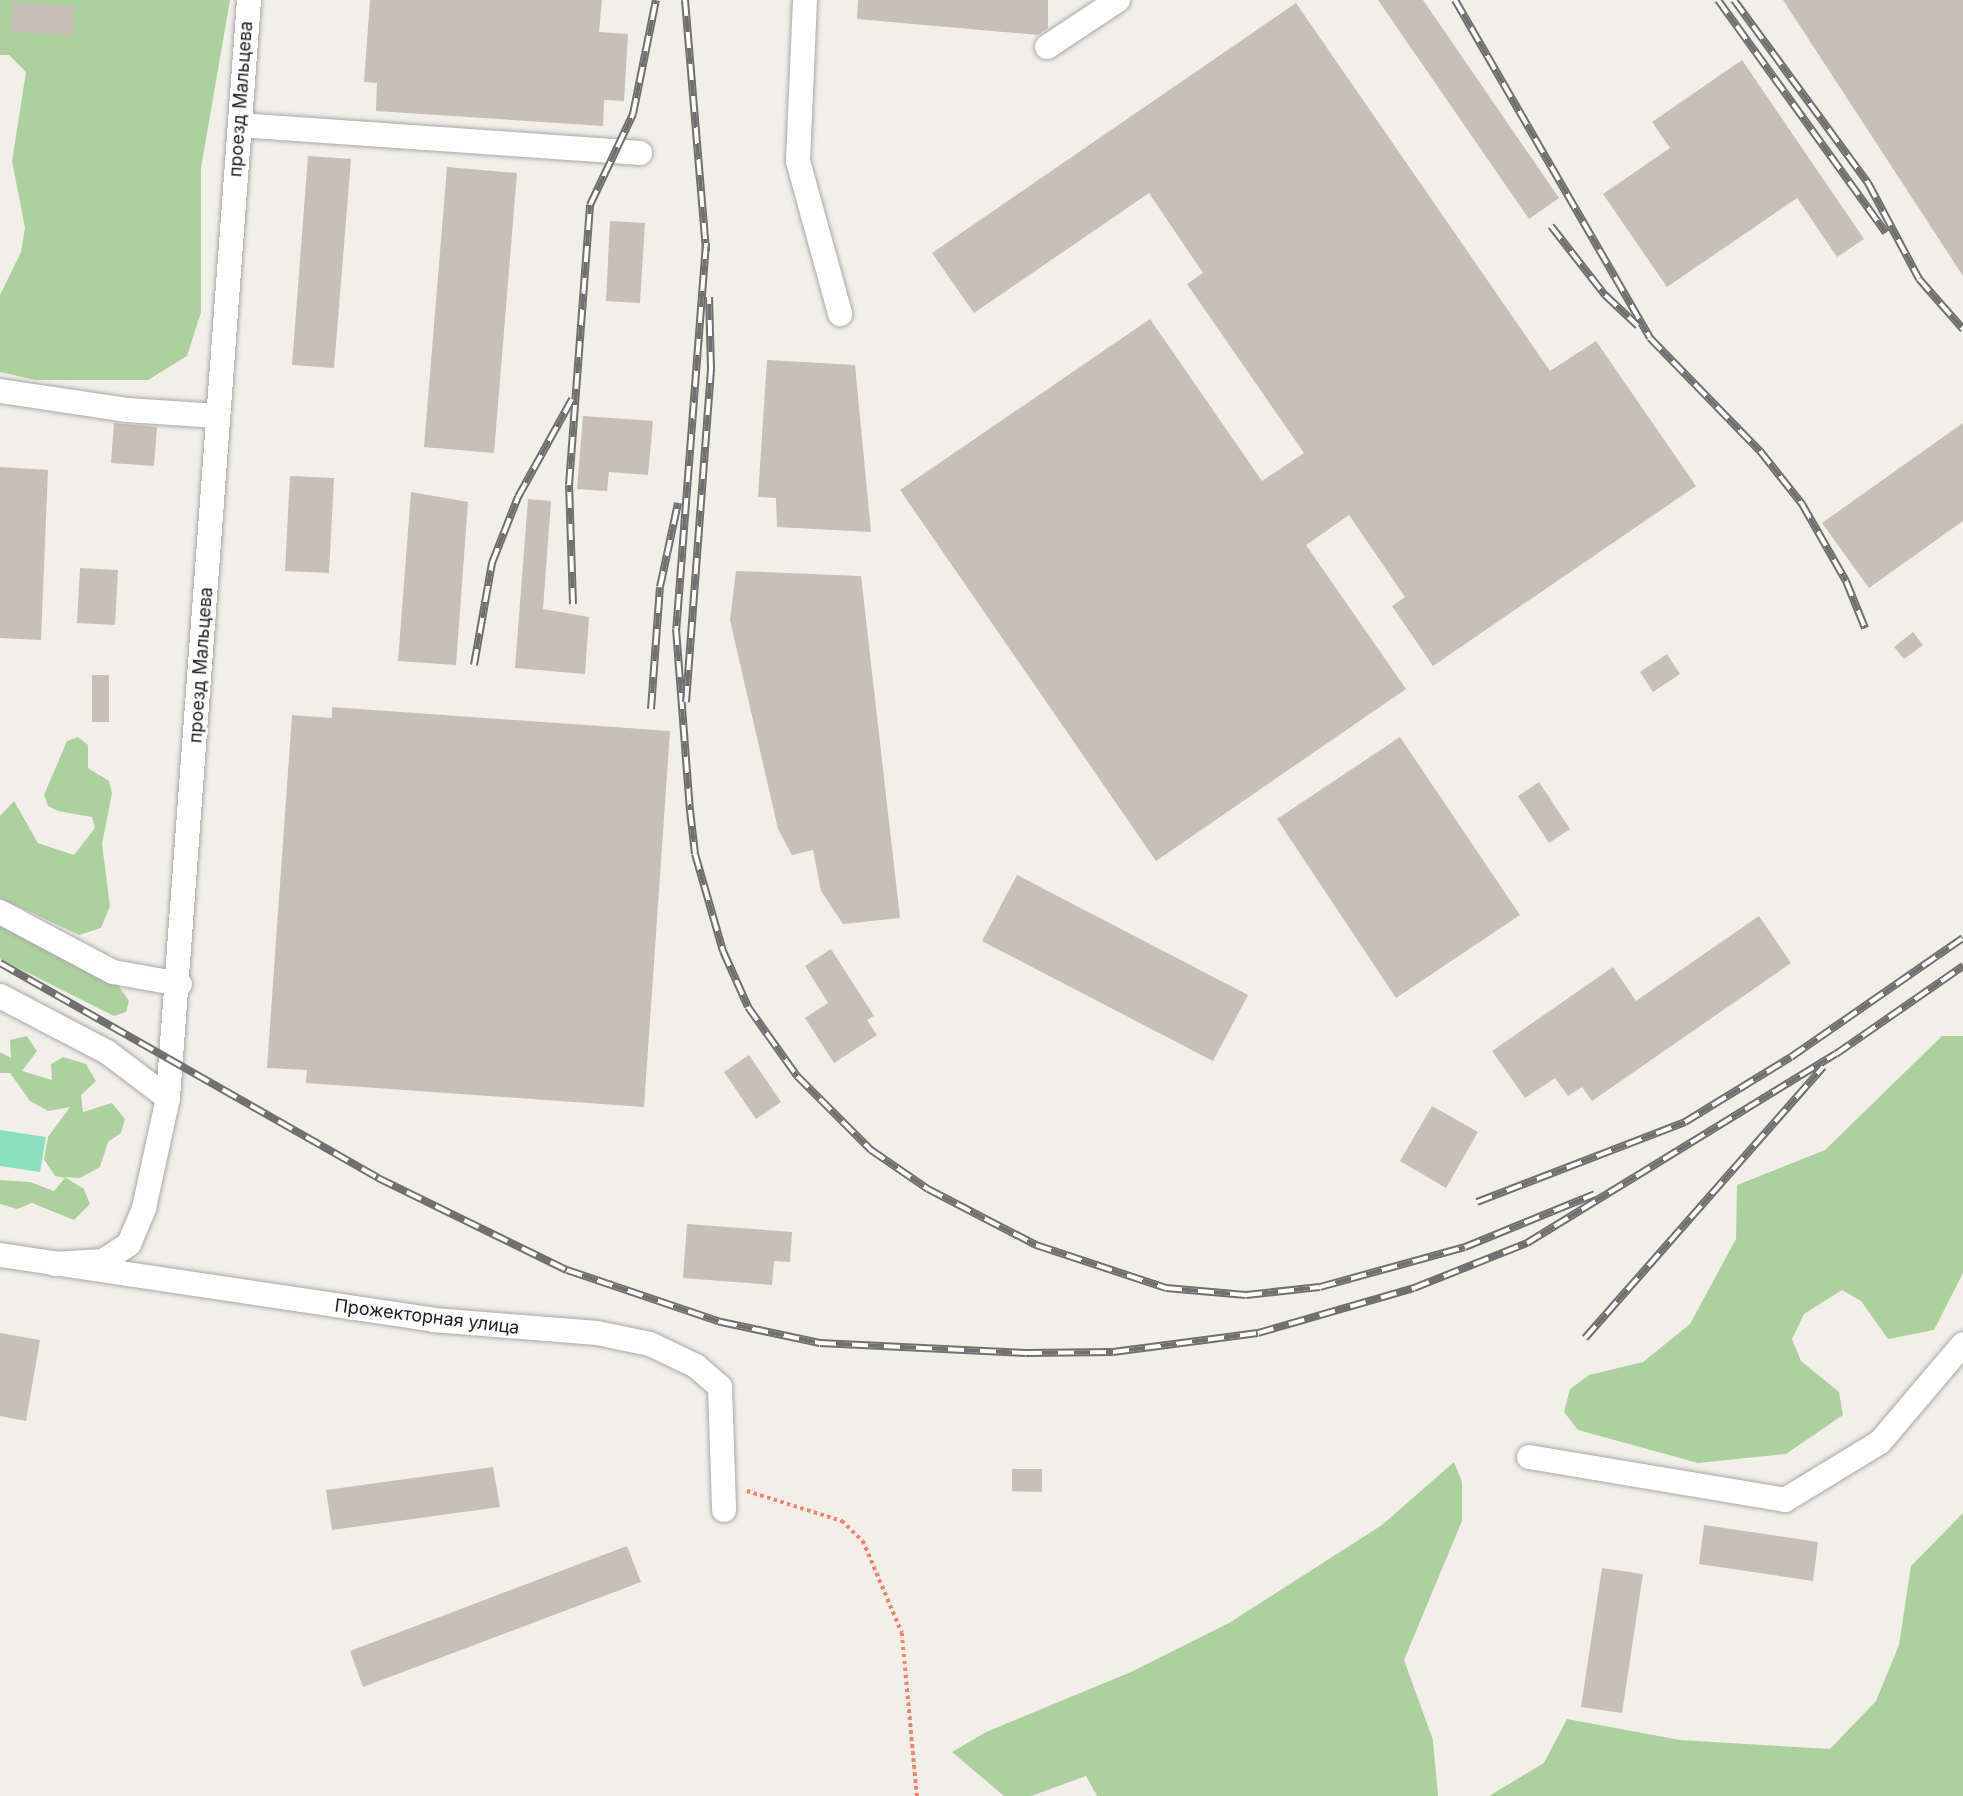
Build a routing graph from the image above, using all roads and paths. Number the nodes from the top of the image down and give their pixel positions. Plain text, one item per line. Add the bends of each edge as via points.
1 (249, 0) edge
2 (805, 0) edge
3 (1118, 0) edge
4 (1047, 47) dead end
5 (240, 125) junction
6 (640, 153) dead end
7 (840, 314) dead end
8 (0, 391) edge
9 (218, 416) junction
10 (0, 912) edge
11 (180, 984) junction
12 (0, 996) edge
13 (168, 1098) junction
14 (0, 1255) edge
15 (54, 1264) junction
16 (1963, 1345) edge
17 (1529, 1457) dead end
18 (725, 1483) junction
19 (723, 1510) dead end
20 (917, 1796) edge

1 - 5 street, проезд Мальцева
2 - 7 street via 798,161
3 - 4 street
5 - 6 street
5 - 9 street, проезд Мальцева
8 - 9 street via 114,409
9 - 11 street, проезд Мальцева
10 - 11 street via 113,972
11 - 13 street, проезд Мальцева
12 - 13 street via 107,1052
13 - 15 street, проезд Мальцева via 147,1194 129,1244 103,1261
14 - 15 street, Прожекторная улица
15 - 18 street, Прожекторная улица via 433,1320 597,1333 650,1344 696,1366 720,1387
16 - 17 street via 1880,1442 1785,1500
18 - 19 street, Прожекторная улица
18 - 20 path via 842,1521 863,1541 902,1633

